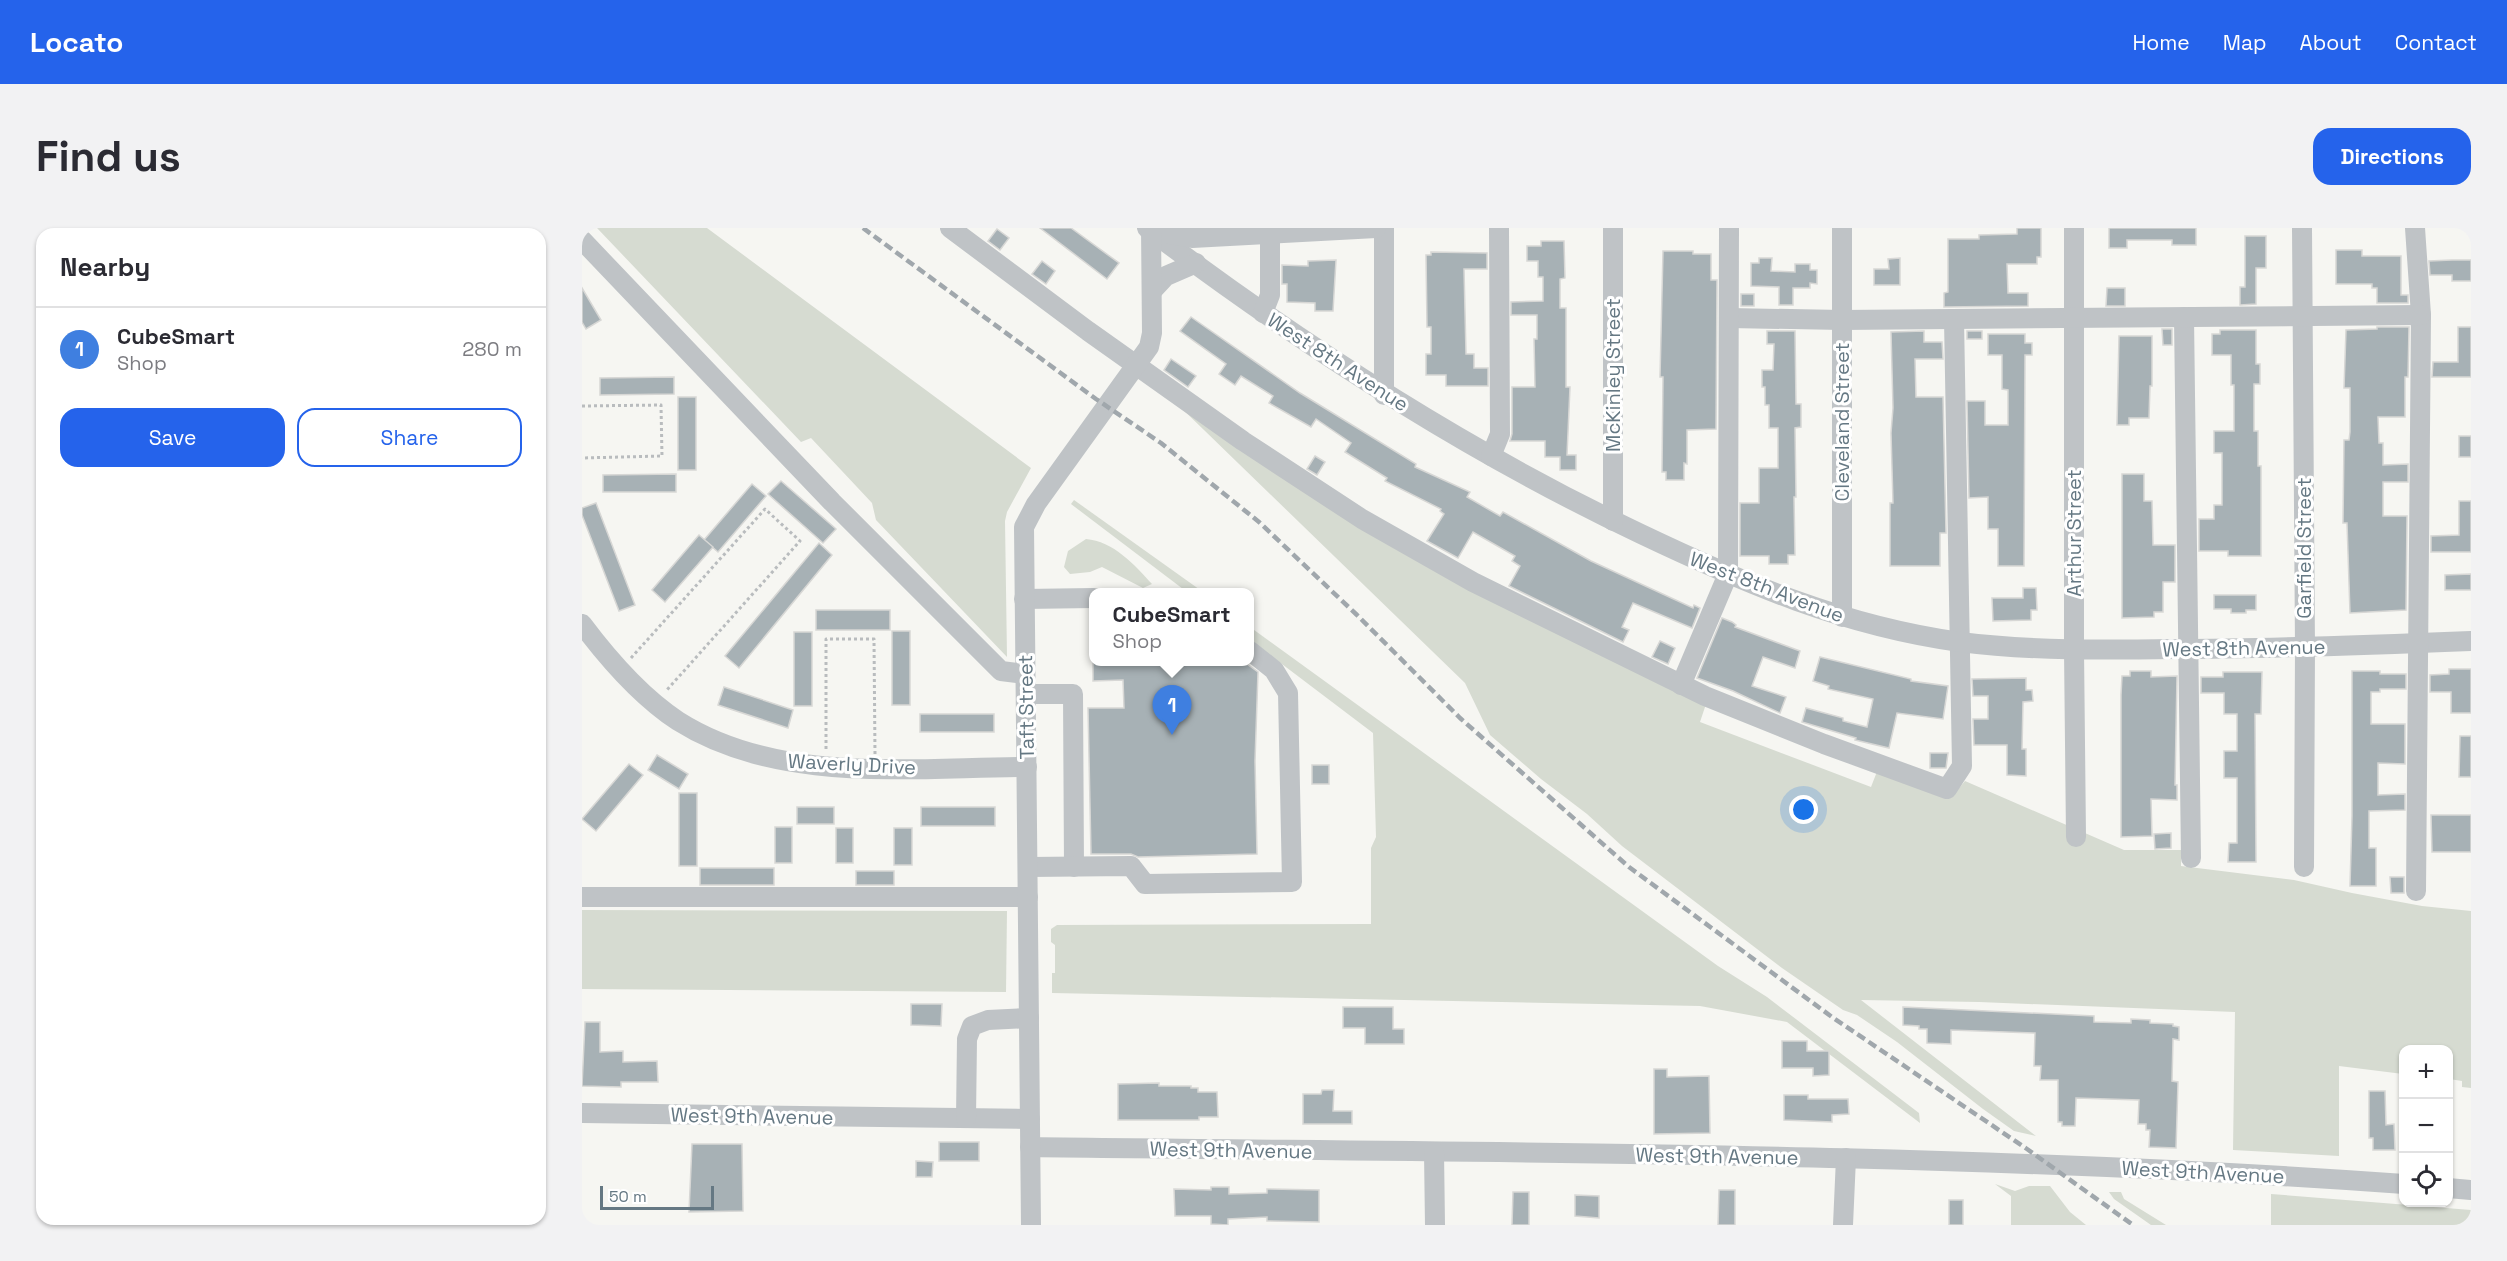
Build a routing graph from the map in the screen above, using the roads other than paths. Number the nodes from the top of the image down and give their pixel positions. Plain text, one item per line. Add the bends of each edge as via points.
1 (950, 228) edge
2 (1376, 228) edge
3 (1384, 228) edge
4 (1499, 228) edge
5 (1613, 228) edge
6 (1729, 228) edge
7 (1842, 228) edge
8 (2074, 228) edge
9 (2302, 228) edge
10 (2415, 228) edge
11 (1150, 229) edge
12 (1270, 231) edge
13 (582, 240) edge
14 (1196, 263) junction
15 (1152, 291) junction
16 (1263, 313) junction
17 (2421, 315) junction
18 (2302, 316) junction
19 (2184, 317) junction
20 (1728, 318) junction
21 (2074, 318) junction
22 (1954, 319) junction
23 (1842, 320) junction
24 (1136, 365) junction
25 (1384, 394) junction
26 (1491, 456) junction
27 (1613, 521) junction
28 (1728, 574) junction
29 (1089, 598) edge
30 (1024, 599) junction
31 (1842, 617) junction
32 (582, 624) edge
33 (2471, 641) edge
34 (1961, 642) junction
35 (2418, 644) junction
36 (2305, 648) junction
37 (2188, 649) junction
38 (2074, 650) junction
39 (1254, 654) edge
40 (1025, 684) junction
41 (1681, 685) junction
42 (1027, 767) junction
43 (2076, 837) dead end
44 (2191, 858) dead end
45 (1028, 867) junction
46 (1074, 867) junction
47 (2304, 867) dead end
48 (2416, 891) dead end
49 (582, 897) edge
50 (1028, 897) junction
51 (1029, 1018) junction
52 (582, 1113) edge
53 (966, 1118) junction
54 (1030, 1119) junction
55 (1030, 1147) junction
56 (1434, 1152) junction
57 (1846, 1158) junction
58 (2399, 1184) edge
59 (2453, 1188) edge
60 (2471, 1190) edge
61 (1031, 1225) edge
62 (1435, 1225) edge
63 (1843, 1225) edge

1 - 24 street
2 - 12 street
3 - 25 street
4 - 26 street via 1500,434
5 - 27 street, McKinley Street
6 - 20 street
7 - 23 street, Cleveland Street
8 - 21 street, Arthur Street
9 - 18 street, Garfield Street
10 - 17 street
11 - 12 street via 1192,238
11 - 14 street, West 8th Avenue
11 - 15 street, Taft Street
12 - 16 street via 1270,295
13 - 40 street via 868,540 1001,671
14 - 15 street via 1166,276
14 - 16 street, West 8th Avenue
15 - 24 street, Taft Street via 1149,347
16 - 25 street, West 8th Avenue
17 - 18 street
17 - 35 street
18 - 19 street
18 - 36 street, Garfield Street
19 - 21 street
19 - 37 street
20 - 23 street
20 - 28 street
21 - 22 street
21 - 38 street, Arthur Street
22 - 23 street
22 - 34 street
23 - 31 street, Cleveland Street
24 - 30 street, Taft Street via 1028,517 1024,527
24 - 41 street via 1362,519 1473,582
25 - 26 street, West 8th Avenue
26 - 27 street, West 8th Avenue
27 - 28 street, West 8th Avenue
28 - 31 street, West 8th Avenue
28 - 41 street
29 - 30 street
30 - 40 street, Taft Street
31 - 34 street, West 8th Avenue
32 - 42 street, Waverly Drive via 607,657 654,702 679,721 747,752 824,766
33 - 35 street, West 8th Avenue
34 - 38 street, West 8th Avenue
34 - 41 street via 1962,766 1947,789
35 - 36 street, West 8th Avenue
35 - 48 street
36 - 37 street, West 8th Avenue
36 - 47 street, Garfield Street
37 - 38 street, West 8th Avenue
37 - 44 street
38 - 43 street, Arthur Street
39 - 46 street via 1275,670 1288,693 1292,882 1144,884 1131,866
40 - 42 street, Taft Street
40 - 46 street via 1073,694
42 - 45 street, Taft Street
45 - 46 street
45 - 50 street, Taft Street
49 - 50 street
50 - 51 street, Taft Street
51 - 53 street via 988,1020 972,1026 967,1039
51 - 54 street, Taft Street
52 - 53 street, West 9th Avenue
53 - 54 street, West 9th Avenue
54 - 55 street, Taft Street
55 - 56 street, West 9th Avenue
55 - 61 street, Taft Street
56 - 57 street, West 9th Avenue
56 - 62 street
57 - 58 street, West 9th Avenue via 2241,1172
57 - 63 street
59 - 60 street

